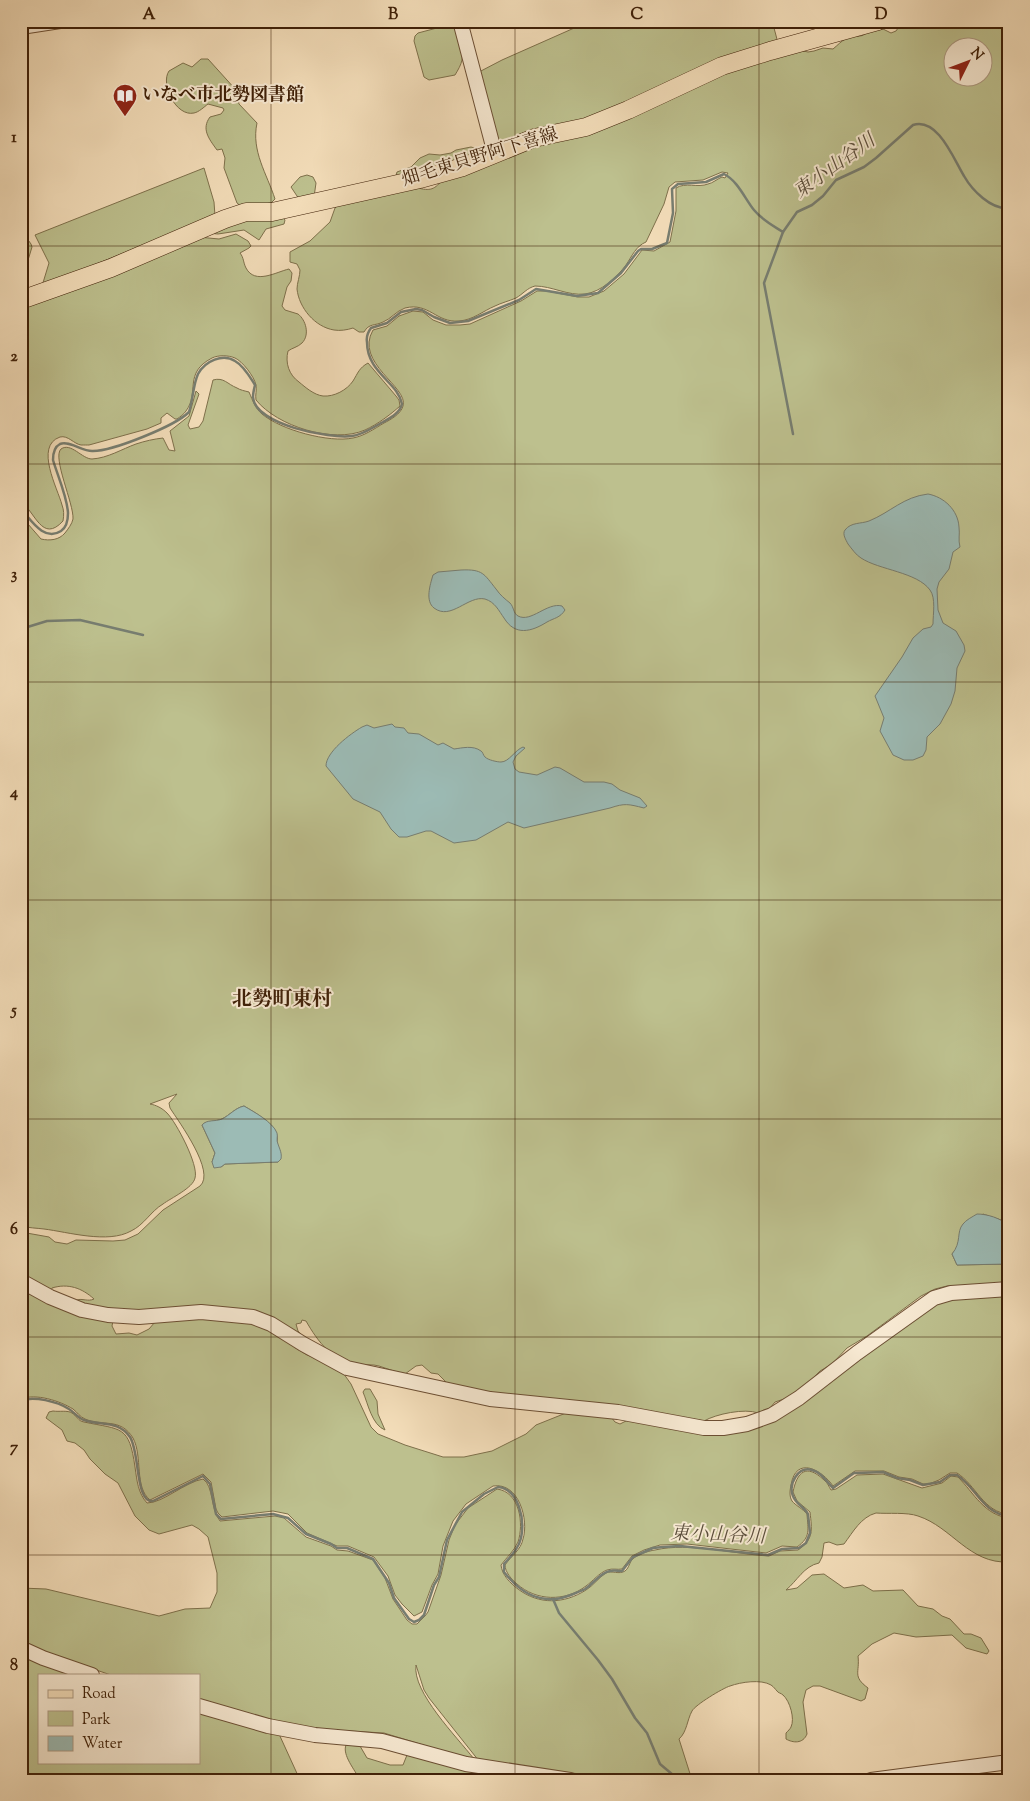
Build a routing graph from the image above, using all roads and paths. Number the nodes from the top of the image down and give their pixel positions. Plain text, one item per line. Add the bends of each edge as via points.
1 (60, 21) edge
2 (460, 21) edge
3 (878, 21) edge
4 (21, 26) edge
5 (495, 154) junction
6 (21, 300) edge
7 (21, 1281) edge
8 (1009, 1289) edge
9 (21, 1648) edge
10 (89, 1674) edge
11 (200, 1706) edge
12 (1009, 1762) edge
13 (520, 1777) edge
14 (570, 1780) edge
15 (871, 1780) edge

1 - 4 street
2 - 5 street
3 - 5 main road, 畑毛東貝野阿下喜線 via 722,66 586,128 534,138
5 - 6 main road, 畑毛東貝野阿下喜線 via 420,179 272,212 246,212 111,268
7 - 8 street via 66,1304 108,1316 201,1312 253,1317 347,1368 490,1399 618,1412 704,1428 747,1424 779,1411 934,1298
9 - 10 street
11 - 13 street via 268,1726 315,1735 382,1740
12 - 15 street
13 - 14 street

